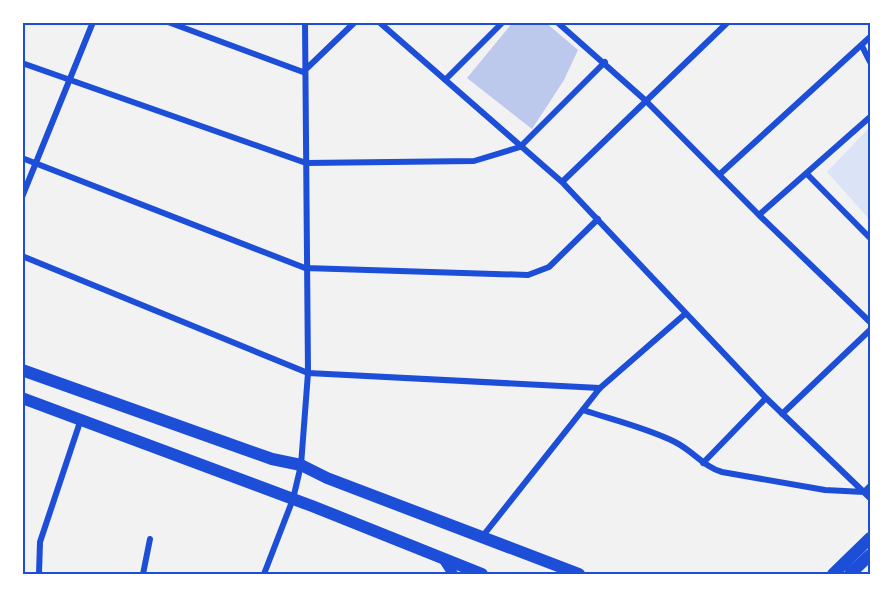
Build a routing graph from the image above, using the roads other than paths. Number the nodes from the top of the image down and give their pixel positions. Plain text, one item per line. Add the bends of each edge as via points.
1 (93, 22) edge
2 (168, 22) edge
3 (304, 22) edge
4 (355, 22) edge
5 (379, 22) edge
6 (503, 22) edge
7 (557, 22) edge
8 (728, 22) edge
9 (870, 38) edge
10 (862, 46) junction
11 (606, 62) junction
12 (870, 62) edge
13 (22, 63) edge
14 (303, 72) junction
15 (445, 80) junction
16 (71, 81) junction
17 (645, 100) junction
18 (870, 117) edge
19 (520, 147) junction
20 (22, 159) edge
21 (35, 163) junction
22 (306, 163) junction
23 (720, 174) junction
24 (807, 174) junction
25 (562, 182) junction
26 (22, 197) edge
27 (759, 215) junction
28 (598, 219) junction
29 (870, 238) edge
30 (22, 256) edge
31 (305, 268) junction
32 (685, 314) junction
33 (870, 322) edge
34 (870, 330) edge
35 (22, 370) edge
36 (308, 373) junction
37 (600, 388) junction
38 (22, 398) edge
39 (766, 398) junction
40 (583, 410) junction
41 (782, 414) junction
42 (81, 419) junction
43 (703, 463) junction
44 (301, 465) junction
45 (870, 486) edge
46 (864, 492) junction
47 (870, 498) edge
48 (293, 499) junction
49 (482, 537) junction
50 (870, 538) edge
51 (150, 539) dead end
52 (870, 555) edge
53 (444, 560) junction
54 (39, 574) edge
55 (143, 574) edge
56 (264, 574) edge
57 (453, 574) edge
58 (482, 574) edge
59 (579, 574) edge
60 (833, 574) edge
61 (850, 574) edge

1 - 16 street
2 - 14 street
3 - 14 street
4 - 14 street
5 - 15 street
6 - 15 street
7 - 11 street
8 - 17 street
9 - 10 street
10 - 12 street
10 - 23 street
11 - 17 street
11 - 19 street
13 - 16 street
14 - 22 street
15 - 19 street
16 - 21 street
16 - 22 street
17 - 23 street
17 - 25 street
18 - 24 street
19 - 22 street via 474,161
19 - 25 street
20 - 21 street
21 - 26 street
21 - 31 street
22 - 31 street
23 - 27 street
24 - 27 street
24 - 29 street
25 - 28 street
27 - 33 street
28 - 31 street via 538,273
28 - 32 street
30 - 36 street
31 - 36 street
32 - 37 street
32 - 39 street
34 - 41 street
35 - 44 main road via 272,459
36 - 37 street
36 - 44 street
37 - 40 street
38 - 42 main road
39 - 41 street
39 - 43 street
40 - 43 street via 671,440
40 - 49 street
41 - 46 street
42 - 48 main road
42 - 54 street via 40,542
43 - 46 street via 729,474 825,490
44 - 48 street
44 - 49 main road
45 - 46 street
46 - 47 street
48 - 53 main road
48 - 56 street
49 - 59 main road
50 - 60 main road
51 - 55 street
52 - 61 main road
53 - 57 street
53 - 58 main road

